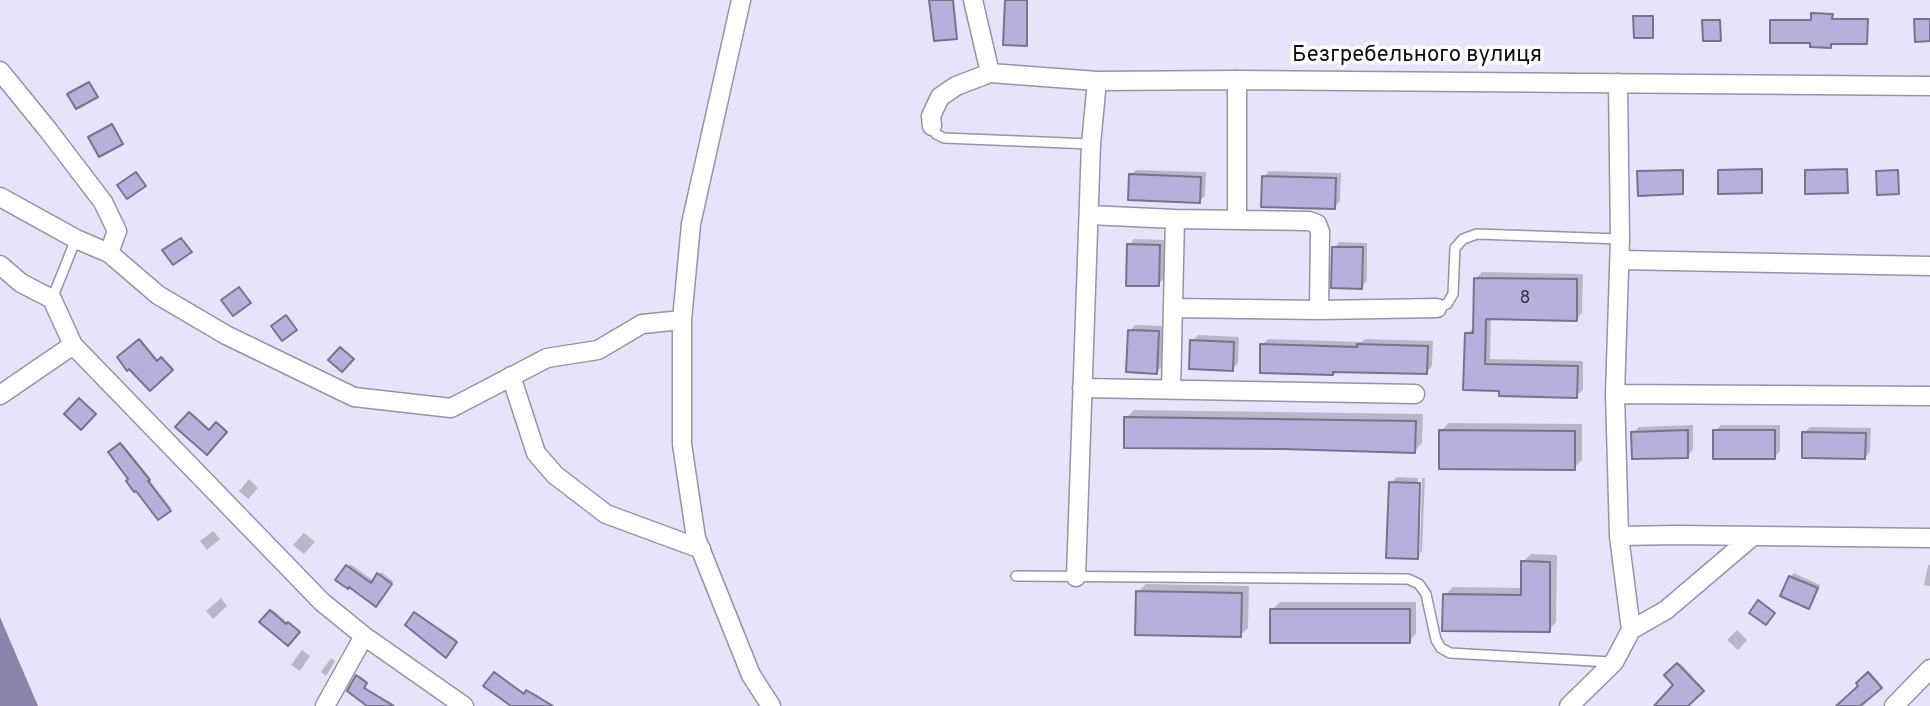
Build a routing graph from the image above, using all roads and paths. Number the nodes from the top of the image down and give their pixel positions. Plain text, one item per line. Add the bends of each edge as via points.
1 (741, 0) edge
2 (973, 0) edge
3 (0, 71) edge
4 (990, 73) junction
5 (1237, 80) junction
6 (1097, 81) junction
7 (1618, 83) junction
8 (1930, 86) edge
9 (932, 126) joint
10 (1091, 144) junction
11 (0, 197) edge
12 (1089, 215) junction
13 (1175, 219) junction
14 (1237, 220) junction
15 (76, 239) junction
16 (1620, 239) junction
17 (109, 253) junction
18 (1620, 260) junction
19 (0, 265) edge
20 (1930, 266) edge
21 (52, 299) junction
22 (1173, 308) junction
23 (1437, 308) joint
24 (1319, 310) junction
25 (682, 320) junction
26 (73, 345) junction
27 (511, 376) junction
28 (1082, 388) junction
29 (1171, 390) junction
30 (1415, 394) dead end
31 (1615, 394) junction
32 (0, 395) edge
33 (1930, 396) edge
34 (1619, 536) junction
35 (1753, 536) junction
36 (1930, 538) edge
37 (701, 549) junction
38 (1016, 576) dead end
39 (1076, 577) junction
40 (1631, 630) junction
41 (364, 636) junction
42 (1614, 662) junction
43 (1930, 669) edge
44 (325, 706) edge
45 (464, 706) edge
46 (771, 706) edge
47 (1569, 706) edge
48 (1894, 706) edge

1 - 25 street via 691,224
2 - 4 street
3 - 17 street via 103,202 117,231
4 - 6 street, Безгребельного вулиця
4 - 9 street, Безгребельного вулиця via 940,97
5 - 6 street, Безгребельного вулиця
5 - 7 street, Безгребельного вулиця
5 - 14 street
6 - 10 street
7 - 8 street, Безгребельного вулиця
7 - 16 street
9 - 10 lane via 944,138
10 - 12 street
11 - 15 street
12 - 13 street
12 - 28 street
13 - 14 street
13 - 22 street
14 - 24 street via 1317,224
15 - 17 street
15 - 21 lane
16 - 18 street
16 - 23 lane via 1477,234 1463,239 1455,248 1453,294
17 - 27 street via 158,295 226,335 354,397 451,408
18 - 20 street
18 - 31 street
19 - 21 street
21 - 26 street
22 - 24 street
22 - 29 street
23 - 24 street
25 - 27 street via 642,324 598,350 547,358
25 - 37 street via 682,444
26 - 32 street
26 - 41 street via 322,602
27 - 37 street via 536,453 555,475 606,514
28 - 29 street
28 - 39 street
29 - 30 street
31 - 33 street
31 - 34 street
34 - 35 street
34 - 40 street
35 - 36 street
35 - 40 street via 1666,610
37 - 46 street via 751,675
38 - 39 lane
39 - 42 lane via 1408,579 1426,594 1436,640 1450,653
40 - 42 street
41 - 44 street
41 - 45 street
42 - 47 street
43 - 48 street

